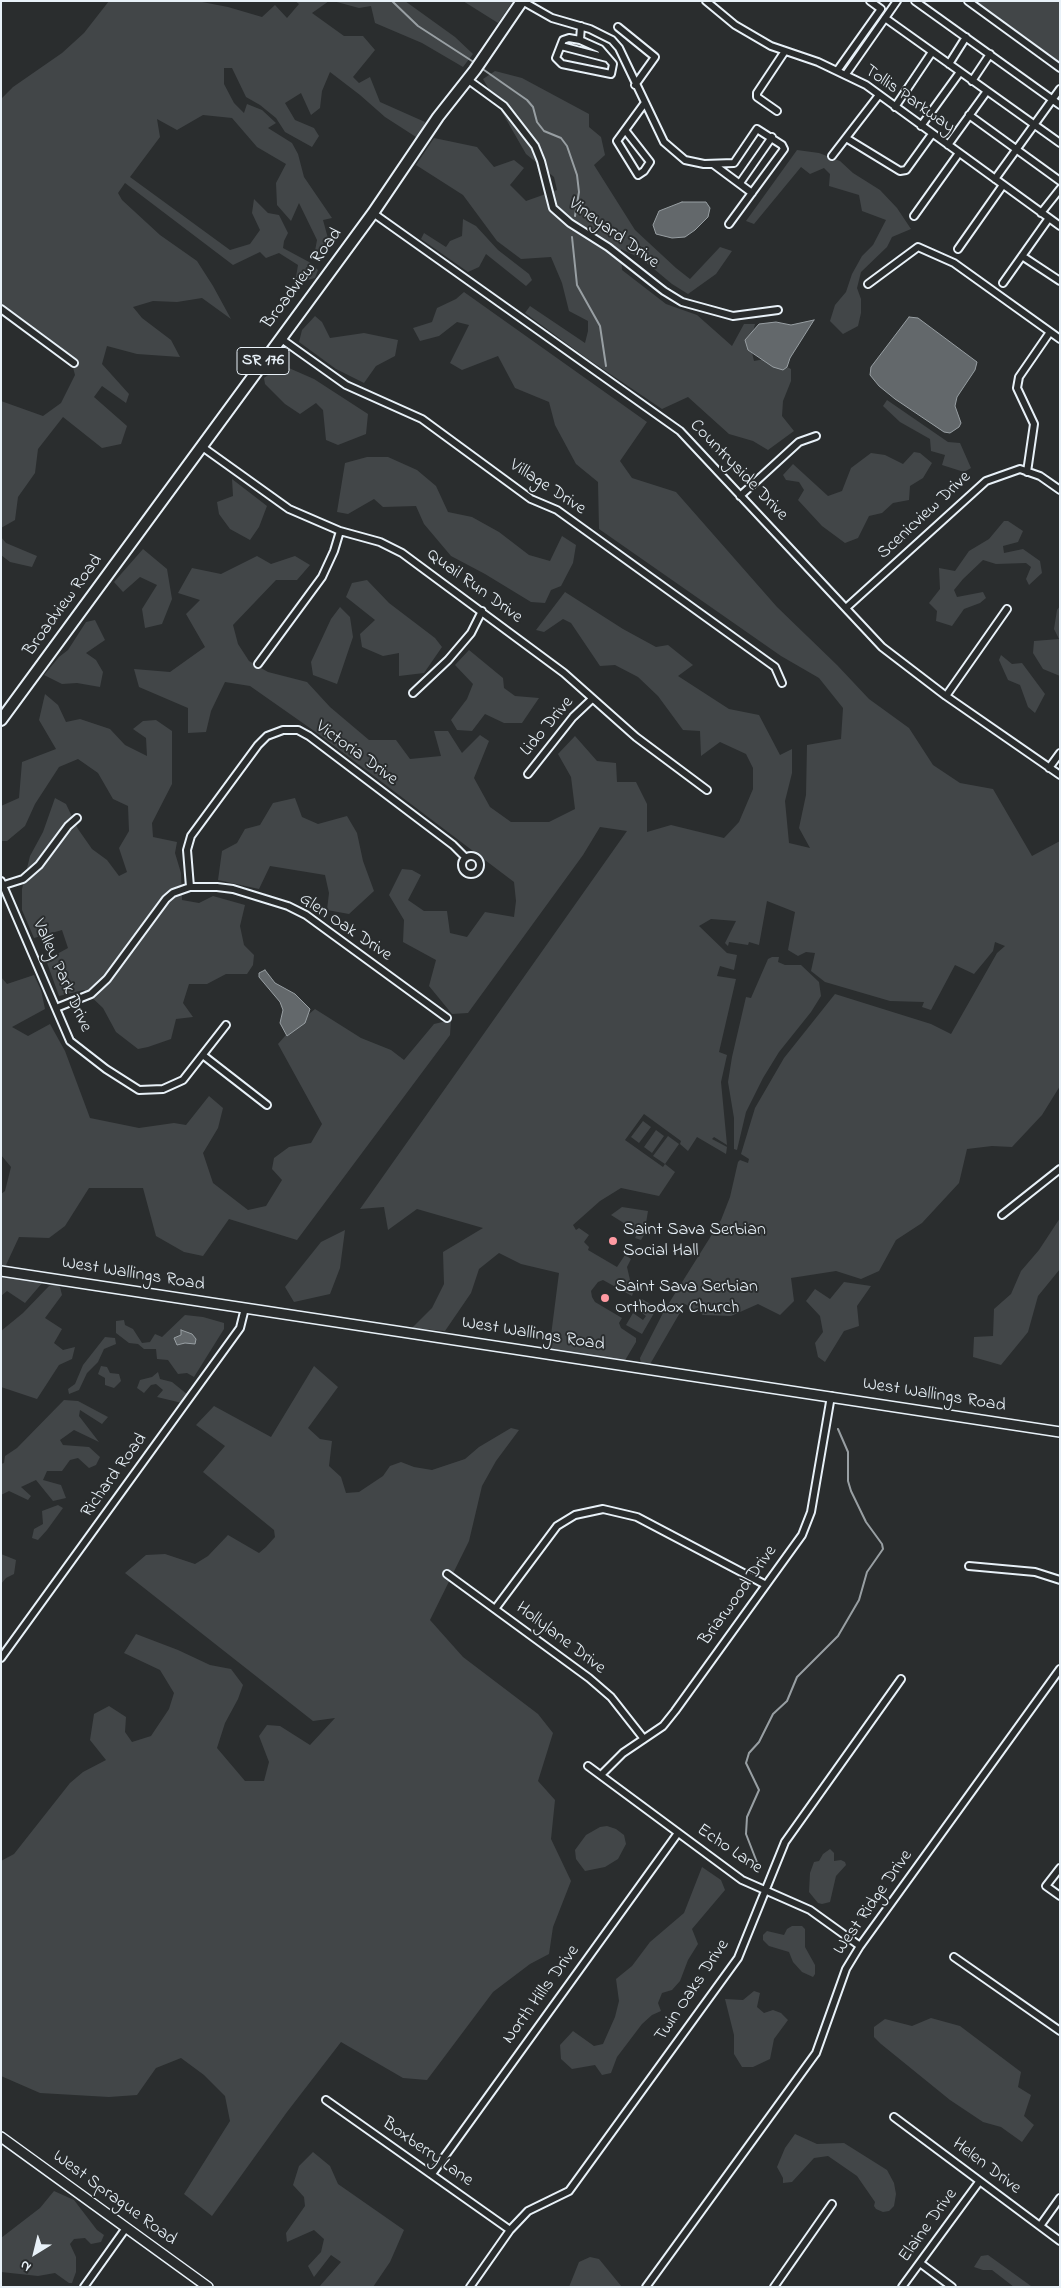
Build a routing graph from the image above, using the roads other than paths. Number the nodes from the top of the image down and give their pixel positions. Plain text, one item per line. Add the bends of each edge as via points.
1 (522, 1) edge
2 (706, 1) edge
3 (718, 1) edge
4 (870, 1) edge
5 (897, 1) edge
6 (915, 1) edge
7 (968, 1) edge
8 (713, 8) junction
9 (885, 18) junction
10 (581, 26) junction
11 (618, 27) dead end
12 (966, 37) junction
13 (580, 40) junction
14 (561, 46) junction
15 (785, 51) junction
16 (932, 52) junction
17 (990, 54) junction
18 (607, 58) junction
19 (949, 64) junction
20 (1060, 68) edge
21 (837, 71) junction
22 (960, 72) junction
23 (846, 74) junction
24 (468, 79) junction
25 (972, 81) junction
26 (635, 85) junction
27 (1060, 90) edge
28 (987, 91) junction
29 (879, 95) junction
30 (1053, 100) junction
31 (644, 104) junction
32 (1060, 105) edge
33 (895, 107) junction
34 (777, 111) dead end
35 (969, 115) junction
36 (1034, 125) junction
37 (921, 126) junction
38 (625, 130) junction
39 (932, 134) junction
40 (772, 137) junction
41 (846, 138) junction
42 (1060, 143) edge
43 (948, 145) junction
44 (1017, 149) junction
45 (959, 153) junction
46 (832, 156) dead end
47 (713, 164) junction
48 (995, 179) junction
49 (1060, 181) edge
50 (740, 184) junction
51 (1003, 185) junction
52 (1060, 189) edge
53 (752, 193) junction
54 (373, 213) junction
55 (1042, 213) junction
56 (914, 216) dead end
57 (1049, 218) junction
58 (729, 224) dead end
59 (1060, 226) edge
60 (958, 249) dead end
61 (1022, 256) junction
62 (1060, 281) edge
63 (1002, 283) dead end
64 (868, 284) dead end
65 (1, 309) edge
66 (778, 310) dead end
67 (1050, 332) junction
68 (280, 338) junction
69 (1060, 339) edge
70 (74, 363) dead end
71 (816, 436) dead end
72 (201, 446) junction
73 (1027, 472) junction
74 (1060, 490) edge
75 (740, 496) junction
76 (340, 531) junction
77 (846, 608) junction
78 (1007, 609) dead end
79 (482, 611) junction
80 (258, 664) dead end
81 (782, 683) dead end
82 (413, 693) dead end
83 (946, 696) junction
84 (592, 699) junction
85 (1, 720) edge
86 (1060, 752) edge
87 (1049, 768) junction
88 (528, 774) dead end
89 (1060, 775) edge
90 (707, 790) dead end
91 (77, 818) dead end
92 (466, 858) dead end
93 (3, 883) edge
94 (190, 887) junction
95 (56, 1008) junction
96 (447, 1018) dead end
97 (226, 1025) dead end
98 (204, 1056) junction
99 (268, 1105) dead end
100 (1060, 1169) edge
101 (1002, 1215) dead end
102 (1, 1271) edge
103 (245, 1308) junction
104 (831, 1396) junction
105 (1060, 1432) edge
106 (970, 1566) dead end
107 (447, 1574) dead end
108 (1060, 1580) edge
109 (766, 1585) junction
110 (495, 1609) junction
111 (1, 1658) edge
112 (1060, 1669) edge
113 (901, 1679) dead end
114 (644, 1739) junction
115 (588, 1766) dead end
116 (601, 1775) junction
117 (678, 1833) junction
118 (1060, 1868) edge
119 (765, 1891) junction
120 (1060, 1896) edge
121 (860, 1946) junction
122 (954, 1956) dead end
123 (1060, 2031) edge
124 (326, 2100) dead end
125 (894, 2117) dead end
126 (1, 2137) edge
127 (432, 2174) junction
128 (979, 2182) junction
129 (1060, 2198) edge
130 (832, 2204) dead end
131 (1040, 2226) junction
132 (126, 2228) junction
133 (510, 2230) junction
134 (1060, 2241) edge
135 (920, 2263) junction
136 (84, 2287) edge
137 (208, 2287) edge
138 (470, 2287) edge
139 (646, 2287) edge
140 (774, 2287) edge
141 (902, 2287) edge
142 (952, 2287) edge

1 - 10 street via 552,18
1 - 24 main road, Broadview Road / SR 176
2 - 8 street, Tollis Parkway
3 - 8 street
4 - 21 street via 881,9
5 - 9 street
6 - 12 street
7 - 20 street
8 - 15 street, Tollis Parkway via 756,38
9 - 16 street
9 - 23 street
10 - 13 street
10 - 26 street via 604,35 619,48
11 - 26 street via 655,57
12 - 17 street
12 - 19 street
13 - 14 street via 569,38 563,40
13 - 18 street via 600,49
14 - 18 street
14 - 18 street via 556,58 562,64 611,74 613,64
15 - 21 street, Tollis Parkway
15 - 34 street via 756,93
16 - 19 street
16 - 33 street
17 - 25 street
17 - 30 street
19 - 22 street
21 - 23 street, Tollis Parkway
22 - 25 street
22 - 37 street
23 - 29 street, Tollis Parkway
24 - 54 main road, Broadview Road / SR 176
24 - 66 street, Vineyard Drive via 504,106 535,146 553,208 570,223 682,302 733,316
25 - 28 street
26 - 31 street
27 - 30 street
28 - 35 street
28 - 36 street
29 - 33 street, Tollis Parkway
29 - 41 street
30 - 32 street
30 - 36 street
31 - 38 street
31 - 47 street via 664,142 673,152 685,160
33 - 37 street, Tollis Parkway
35 - 43 street
35 - 44 street
36 - 42 street
36 - 44 street
37 - 39 street, Tollis Parkway
38 - 38 street via 650,162 638,174 617,144
39 - 41 street via 906,170 900,171
39 - 43 street, Tollis Parkway
40 - 47 street via 758,128 734,163
40 - 50 street
40 - 53 street via 784,149
41 - 46 street
43 - 45 street, Tollis Parkway
44 - 48 street
44 - 49 street
45 - 48 street, Tollis Parkway
45 - 56 street
47 - 50 street
48 - 51 street, Tollis Parkway
50 - 53 street
51 - 55 street, Tollis Parkway
51 - 60 street
52 - 55 street
53 - 58 street
54 - 68 main road, Broadview Road / SR 176
54 - 75 street, Countryside Drive via 680,431
55 - 57 street, Tollis Parkway
57 - 59 street, Tollis Parkway
57 - 61 street
61 - 62 street
61 - 63 street
64 - 67 street via 918,246 954,263
65 - 70 street
67 - 69 street
67 - 73 street via 1019,376 1017,388 1034,424
68 - 72 main road, Broadview Road / SR 176
68 - 81 street, Village Drive via 346,385 422,419 531,498 557,510 775,667
71 - 75 street via 799,442
72 - 76 street, Quail Run Drive via 289,509
72 - 85 main road, Broadview Road / SR 176
73 - 74 street via 1040,476
73 - 77 street, Scenicview Drive via 1020,470 986,481
75 - 77 street, Countryside Drive
76 - 79 street, Quail Run Drive via 380,542 402,554
76 - 80 street via 322,577
77 - 83 street, Countryside Drive via 882,647
78 - 83 street
79 - 82 street via 471,633
79 - 84 street, Quail Run Drive via 564,673
83 - 87 street, Countryside Drive
84 - 88 street, Lido Drive via 573,717
84 - 90 street, Quail Run Drive
86 - 87 street
87 - 89 street, Countryside Drive
91 - 93 street via 39,865 23,879
92 - 94 street, Victoria Drive via 309,736 298,730 283,730 266,736 258,745 191,836 187,856
93 - 95 street, Valley Park Drive
94 - 95 street, Glen Oak Drive via 166,899 107,979 90,994
94 - 96 street, Glen Oak Drive via 234,889 288,906
95 - 98 street, Valley Park Drive via 70,1041 139,1090 163,1089 183,1080
97 - 98 street, Valley Park Drive
98 - 99 street
100 - 101 street
102 - 103 street, West Wallings Road
103 - 104 street, West Wallings Road
103 - 111 street, Richard Road via 240,1328
104 - 105 street, West Wallings Road
104 - 109 street, Briarwood Drive via 811,1512 802,1535
106 - 108 street via 1035,1572
107 - 110 street, Hollylane Drive
109 - 110 street via 636,1517 603,1509 575,1516 557,1526
109 - 114 street, Briarwood Drive via 675,1711 663,1726
110 - 114 street, Hollylane Drive via 611,1697
112 - 121 street, West Ridge Drive
113 - 119 street, Twin Oaks Drive via 785,1842
114 - 116 street, Briarwood Drive via 623,1753
115 - 116 street, Echo Lane
116 - 117 street, Echo Lane
117 - 119 street, Echo Lane via 742,1880
117 - 127 street, North Hills Drive
118 - 120 street via 1046,1886
119 - 121 street, Echo Lane via 810,1910
119 - 133 street, Twin Oaks Drive via 738,1958 569,2191 528,2211
121 - 139 street, West Ridge Drive via 846,1969 816,2053
122 - 123 street
124 - 127 street, Boxberry Lane
125 - 128 street, Helen Drive
126 - 132 street, West Sprague Road
127 - 133 street, Boxberry Lane
128 - 131 street, Helen Drive
128 - 135 street, Elaine Drive
129 - 131 street
130 - 140 street
131 - 134 street, Helen Drive
132 - 136 street
132 - 137 street, West Sprague Road
133 - 138 street, Twin Oaks Drive
135 - 141 street, Elaine Drive
135 - 142 street

